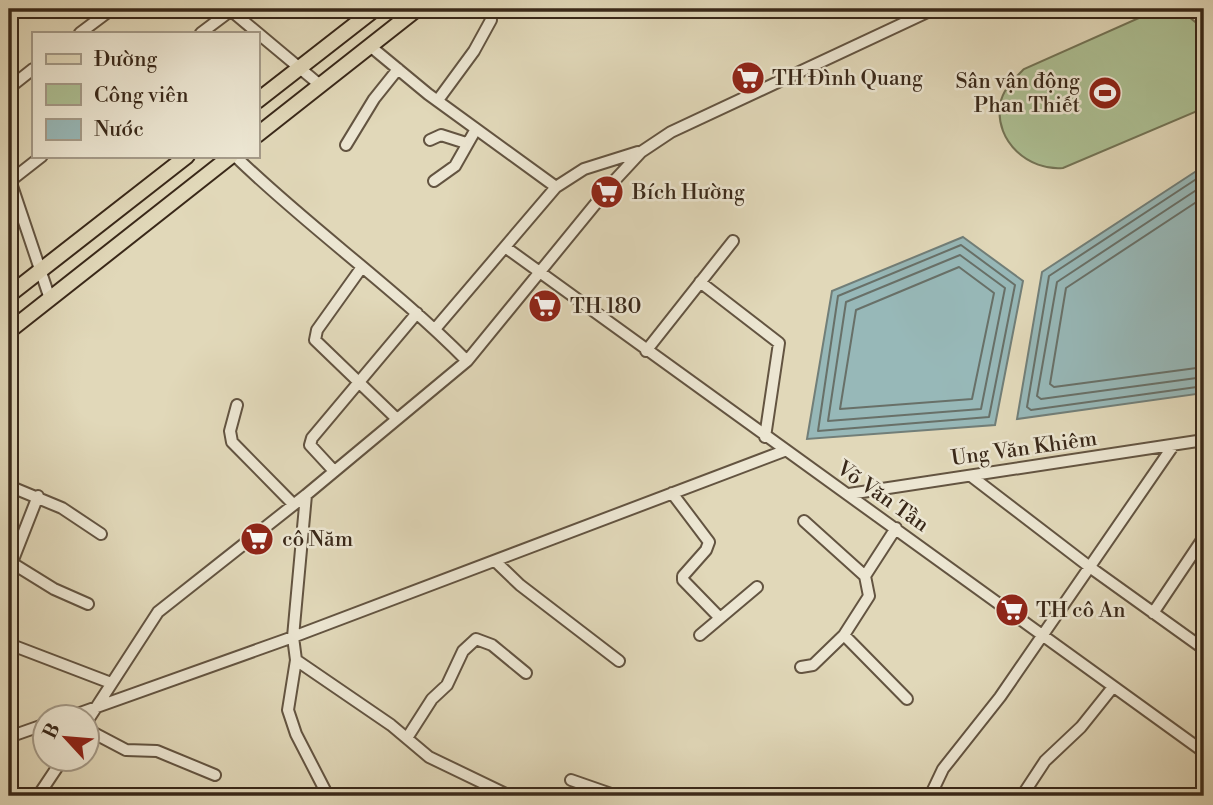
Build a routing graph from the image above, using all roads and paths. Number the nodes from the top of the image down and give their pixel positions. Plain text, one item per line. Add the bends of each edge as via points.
1 (112, 9) edge
2 (231, 9) edge
3 (375, 9) edge
4 (417, 9) edge
5 (934, 9) edge
6 (491, 20) dead end
7 (81, 32) edge
8 (202, 32) edge
9 (258, 32) edge
10 (259, 33) edge
11 (370, 46) junction
12 (300, 68) junction
13 (398, 69) junction
14 (32, 70) edge
15 (320, 85) junction
16 (9, 88) edge
17 (259, 99) edge
18 (438, 100) junction
19 (476, 129) junction
20 (259, 133) edge
21 (430, 141) dead end
22 (466, 143) junction
23 (346, 145) dead end
24 (642, 152) junction
25 (39, 158) edge
26 (184, 158) edge
27 (230, 158) edge
28 (235, 158) edge
29 (9, 179) edge
30 (434, 181) dead end
31 (556, 187) junction
32 (733, 241) dead end
33 (505, 247) junction
34 (362, 267) junction
35 (40, 269) junction
36 (538, 273) junction
37 (700, 282) junction
38 (9, 295) edge
39 (50, 299) junction
40 (417, 313) junction
41 (435, 329) junction
42 (9, 331) edge
43 (646, 351) junction
44 (467, 360) junction
45 (360, 383) junction
46 (237, 405) dead end
47 (397, 419) junction
48 (765, 437) junction
49 (1204, 440) edge
50 (1173, 446) junction
51 (784, 451) junction
52 (334, 471) junction
53 (971, 476) junction
54 (9, 486) edge
55 (672, 493) junction
56 (849, 494) junction
57 (306, 495) junction
58 (38, 496) junction
59 (293, 505) junction
60 (804, 521) dead end
61 (896, 528) junction
62 (101, 534) dead end
63 (1204, 537) edge
64 (495, 561) junction
65 (10, 566) edge
66 (1091, 568) junction
67 (865, 576) junction
68 (757, 587) dead end
69 (88, 604) dead end
70 (1153, 613) junction
71 (719, 617) junction
72 (700, 635) dead end
73 (844, 635) junction
74 (1042, 636) junction
75 (293, 637) junction
76 (9, 644) edge
77 (1204, 649) edge
78 (296, 660) junction
79 (619, 661) dead end
80 (801, 667) dead end
81 (526, 673) dead end
82 (111, 683) junction
83 (1113, 687) junction
84 (907, 699) dead end
85 (98, 704) edge
86 (102, 706) edge
87 (32, 729) edge
88 (9, 737) edge
89 (102, 737) edge
90 (407, 738) junction
91 (1204, 752) edge
92 (53, 774) edge
93 (215, 775) dead end
94 (571, 780) dead end
95 (933, 790) dead end
96 (38, 796) edge
97 (328, 796) edge
98 (510, 796) edge
99 (617, 796) edge
100 (1022, 796) edge

1 - 7 street
2 - 8 street
2 - 9 street
3 - 12 main road
4 - 11 main road
5 - 24 street via 671,132
6 - 18 street
10 - 12 street
11 - 13 street
11 - 15 main road
12 - 15 street
12 - 17 main road
13 - 18 street
13 - 23 street
14 - 16 street
15 - 20 main road
18 - 19 street
19 - 22 street
19 - 31 street
21 - 22 street via 441,135
22 - 30 street via 455,166
24 - 31 street via 583,169
24 - 36 street
25 - 29 street
26 - 35 main road
27 - 39 main road
28 - 34 street
29 - 35 street
31 - 33 street
32 - 37 street
33 - 36 street, Võ Văn Tần
33 - 41 street
34 - 40 street
34 - 45 street via 317,330 315,340
35 - 38 main road
35 - 39 street
36 - 43 street, Võ Văn Tần
36 - 44 street
37 - 43 street
37 - 48 street via 779,342
39 - 42 main road
40 - 41 street
40 - 45 street
41 - 44 street
43 - 48 street, Võ Văn Tần
44 - 47 street
45 - 47 street
45 - 52 street via 310,442 312,450
46 - 59 street via 232,442
47 - 52 street
48 - 51 street, Võ Văn Tần
49 - 50 street, Ung Văn Khiêm
50 - 53 street, Ung Văn Khiêm
50 - 66 street
51 - 55 street
51 - 56 street, Võ Văn Tần
52 - 57 street
53 - 56 street, Ung Văn Khiêm
53 - 66 street
54 - 58 street
55 - 64 street
55 - 71 street via 709,542 683,580
56 - 61 street, Võ Văn Tần
57 - 59 street
57 - 75 street
58 - 62 street
58 - 65 street
59 - 82 street via 158,612
60 - 67 street
61 - 67 street
61 - 74 street, Võ Văn Tần
63 - 70 street
64 - 75 street
64 - 79 street
65 - 69 street
66 - 70 street
66 - 74 street
67 - 73 street via 869,596
68 - 71 street
70 - 77 street
71 - 72 street
73 - 80 street via 813,665
73 - 84 street
74 - 83 street, Võ Văn Tần
74 - 95 street via 943,769
75 - 78 street
75 - 86 street
76 - 82 street
78 - 90 street
78 - 97 street via 290,718
81 - 90 street via 492,645 476,639 463,651 447,685 432,699
82 - 85 street
83 - 91 street, Võ Văn Tần
83 - 100 street via 1082,727 1045,761
87 - 88 street
89 - 93 street via 126,750 157,751
90 - 98 street via 429,757
92 - 96 street
94 - 99 street

